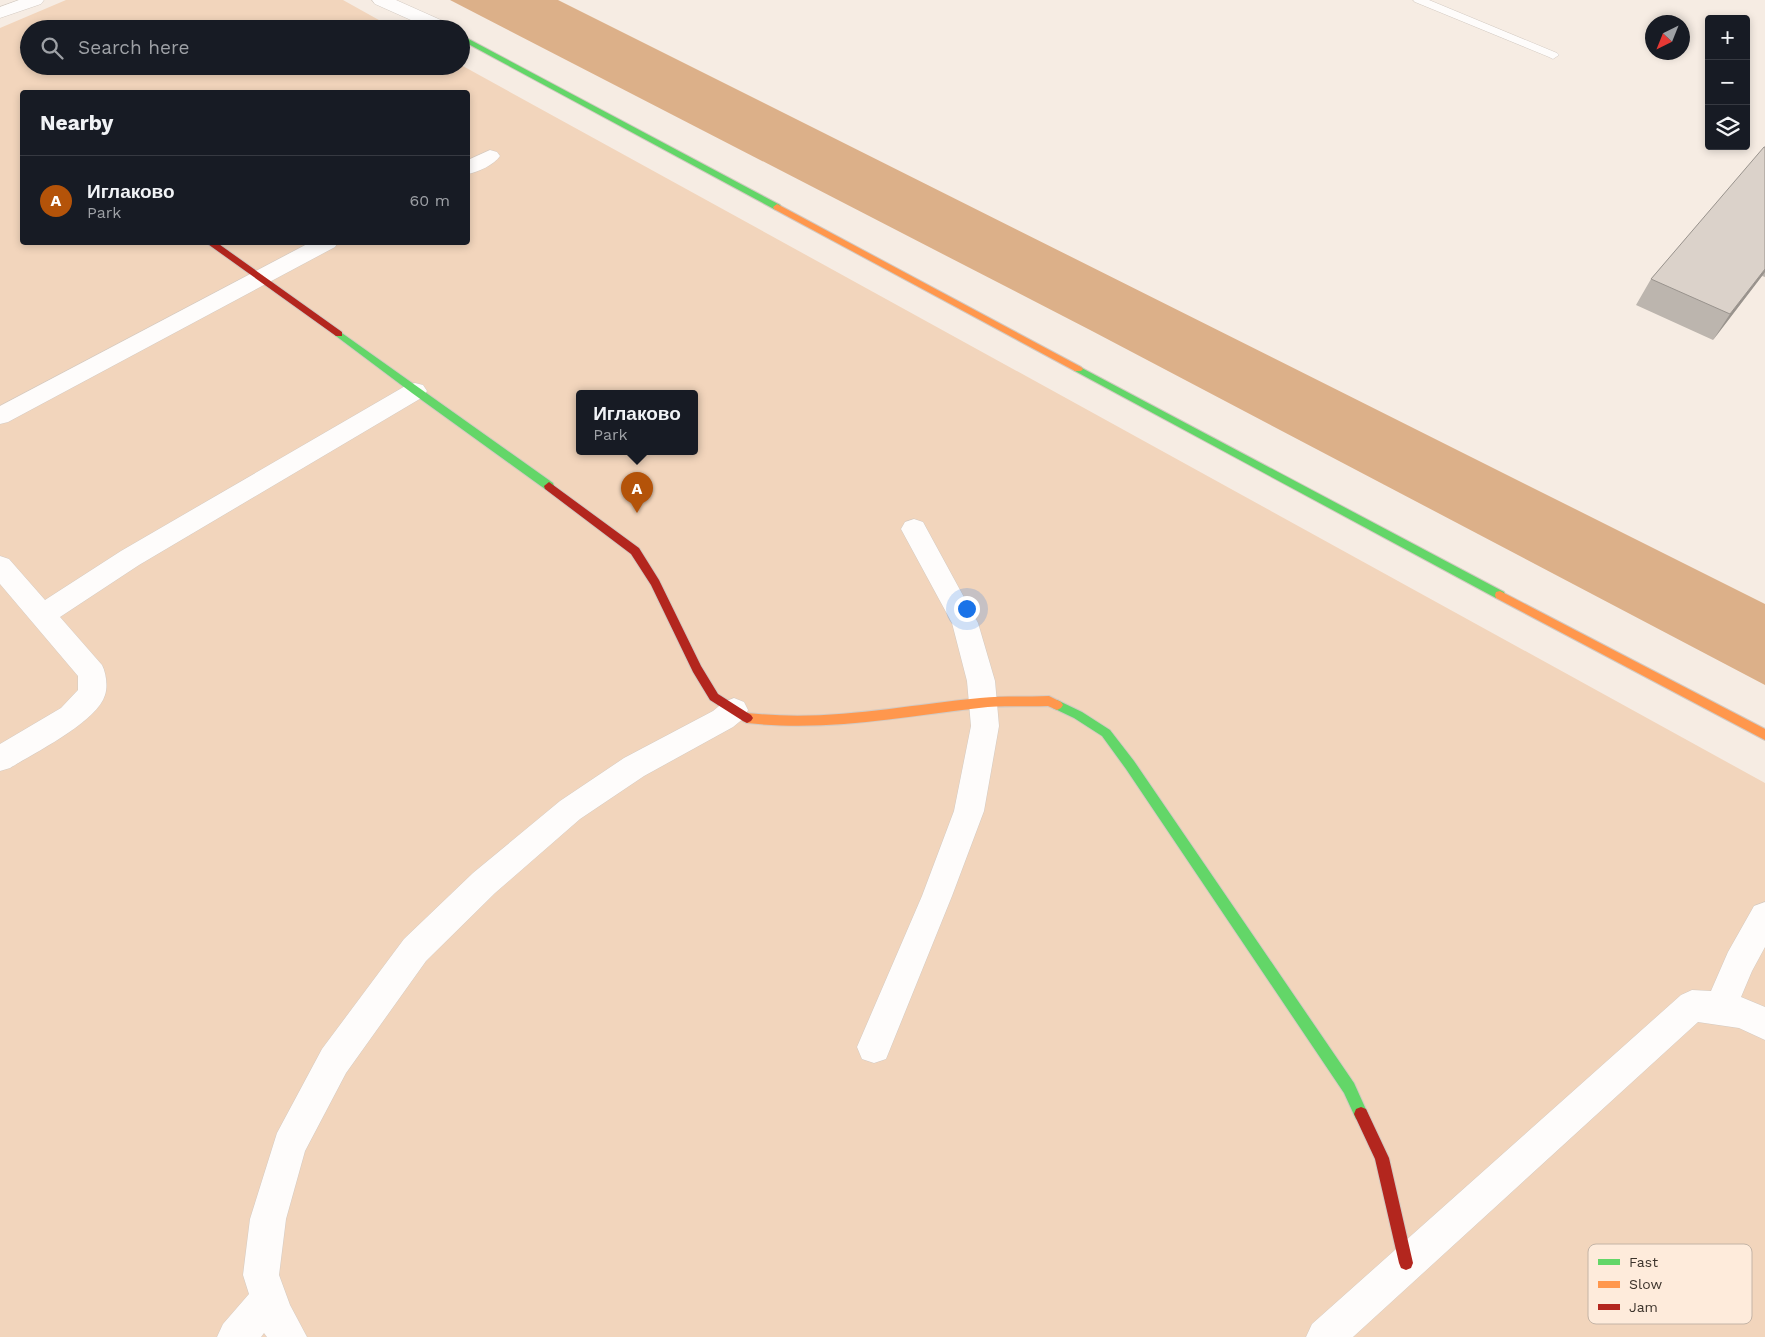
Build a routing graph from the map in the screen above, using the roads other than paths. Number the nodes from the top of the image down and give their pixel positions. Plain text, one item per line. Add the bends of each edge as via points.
1 (35, 0) edge
2 (381, 0) edge
3 (1420, 0) edge
4 (0, 13) edge
5 (426, 20) edge
6 (470, 42) edge
7 (1553, 54) dead end
8 (490, 156) dead end
9 (470, 167) edge
10 (213, 245) edge
11 (322, 245) edge
12 (261, 278) junction
13 (415, 391) junction
14 (0, 416) edge
15 (914, 529) dead end
16 (0, 566) edge
17 (43, 616) junction
18 (983, 703) junction
19 (734, 710) junction
20 (1765, 735) edge
21 (0, 758) edge
22 (1765, 916) edge
23 (1721, 1007) junction
24 (1765, 1024) edge
25 (874, 1047) dead end
26 (1406, 1263) junction
27 (269, 1299) junction
28 (236, 1337) edge
29 (288, 1337) edge
30 (1325, 1337) edge

1 - 4 street
2 - 5 street
3 - 7 lane
6 - 20 street
8 - 9 street
10 - 12 street
11 - 12 street
12 - 13 street
12 - 14 street
13 - 17 street via 130,558
13 - 19 street via 635,551 714,697
15 - 18 street via 965,623 981,681
16 - 17 street
17 - 21 street via 92,673 92,694 71,716
18 - 19 street via 778,723 745,718
18 - 25 street via 986,726 969,811
18 - 26 street via 1050,701 1106,733 1349,1088 1382,1158
19 - 27 street via 634,767 570,810 484,883 415,950 334,1061 288,1145 268,1219 261,1275
22 - 23 street via 1739,963
23 - 24 street
23 - 26 street via 1692,1006
26 - 30 street
27 - 28 street
27 - 29 street

